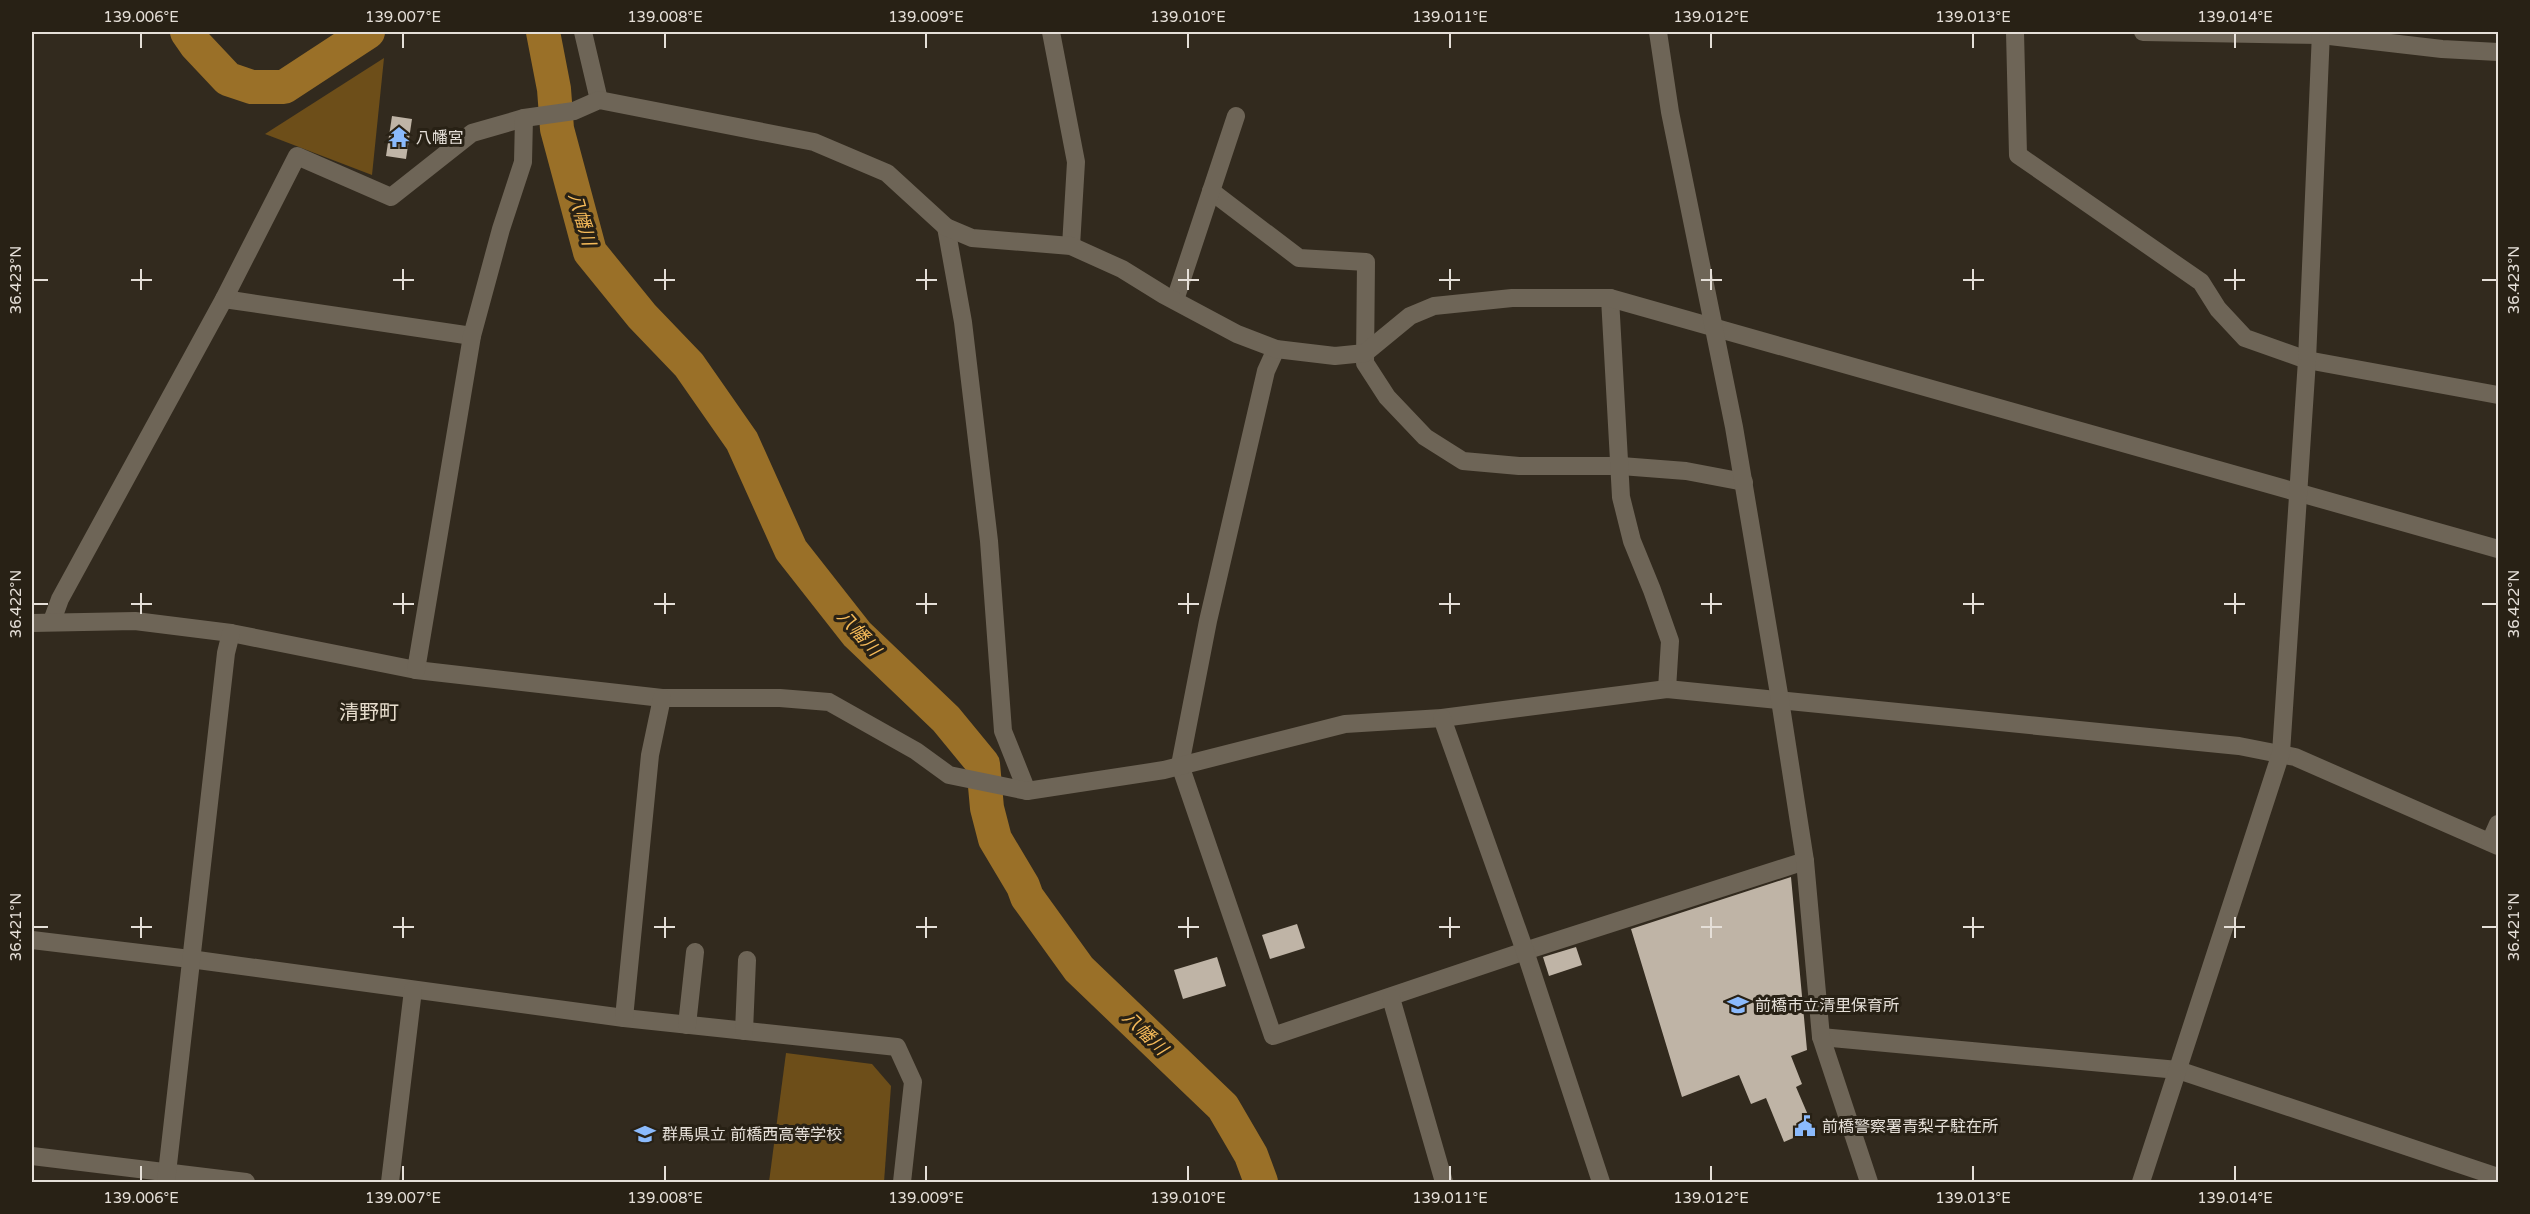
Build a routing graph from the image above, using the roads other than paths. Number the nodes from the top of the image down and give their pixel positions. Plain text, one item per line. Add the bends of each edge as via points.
1 (583, 32) edge
2 (1051, 32) edge
3 (1659, 32) edge
4 (2015, 32) edge
5 (2143, 32) edge
6 (2321, 33) edge
7 (2499, 52) edge
8 (599, 100) junction
9 (532, 116) junction
10 (1236, 116) dead end
11 (1211, 191) junction
12 (946, 227) junction
13 (1071, 246) junction
14 (1610, 298) junction
15 (224, 299) junction
16 (1175, 300) junction
17 (1714, 327) junction
18 (472, 336) junction
19 (1276, 349) junction
20 (1365, 353) junction
21 (2307, 360) junction
22 (2499, 395) edge
23 (1621, 466) junction
24 (1744, 482) junction
25 (2297, 492) junction
26 (2499, 549) edge
27 (52, 621) junction
28 (32, 623) edge
29 (231, 633) junction
30 (416, 670) junction
31 (1667, 689) junction
32 (662, 698) junction
33 (1780, 700) junction
34 (1442, 718) junction
35 (2281, 753) junction
36 (1180, 765) junction
37 (1027, 791) junction
38 (2499, 824) edge
39 (2494, 844) edge
40 (1805, 861) junction
41 (32, 940) edge
42 (1525, 951) junction
43 (695, 952) dead end
44 (190, 958) junction
45 (747, 960) dead end
46 (413, 990) junction
47 (1391, 998) junction
48 (624, 1018) junction
49 (687, 1025) junction
50 (744, 1031) junction
51 (1821, 1037) junction
52 (2178, 1070) junction
53 (32, 1156) edge
54 (2499, 1177) edge
55 (167, 1178) edge
56 (246, 1182) edge
57 (390, 1182) edge
58 (902, 1182) edge
59 (1444, 1182) edge
60 (1601, 1182) edge
61 (1869, 1182) edge
62 (2141, 1182) edge

1 - 8 street
2 - 13 street via 1076,162
3 - 17 street via 1670,112
4 - 21 street via 2018,155 2201,282 2218,309 2245,338
5 - 6 street
6 - 7 street via 2442,49
6 - 21 street
8 - 9 street via 574,111
8 - 12 street via 814,142 887,173
9 - 15 street via 472,133 391,197 297,156
9 - 18 street via 523,162
10 - 11 street
11 - 16 street
11 - 20 street via 1299,258 1366,262
12 - 13 street via 972,238
12 - 37 street via 963,322 989,541 1003,731
13 - 16 street via 1122,268
14 - 17 street
14 - 20 street via 1512,298 1434,306 1410,316
14 - 23 street
15 - 18 street
15 - 27 street via 60,599
16 - 19 street via 1237,334
17 - 24 street
17 - 25 street
18 - 30 street
19 - 20 street via 1335,356
19 - 36 street via 1266,371 1211,609
20 - 23 street via 1365,363 1388,397 1425,437 1463,461 1519,466
21 - 22 street
21 - 25 street
23 - 24 street via 1686,471
23 - 31 street via 1621,496 1632,541 1670,641
24 - 33 street
25 - 26 street
25 - 35 street
27 - 28 street
27 - 29 street via 135,621
29 - 30 street
29 - 44 street
30 - 32 street
31 - 33 street
31 - 34 street
32 - 37 street via 829,702 916,751 949,775
32 - 48 street via 650,754
33 - 35 street
33 - 40 street
34 - 36 street via 1345,724
34 - 42 street
35 - 39 street
35 - 52 street
36 - 37 street
36 - 47 street via 1273,1036
38 - 39 street
40 - 42 street
40 - 51 street
41 - 44 street
42 - 47 street
42 - 60 street
43 - 49 street
44 - 46 street
44 - 55 street
45 - 50 street
46 - 48 street
46 - 57 street
47 - 59 street
48 - 49 street
49 - 50 street
50 - 58 street via 897,1047 913,1082
51 - 52 street
51 - 61 street
52 - 54 street
52 - 62 street
53 - 55 street
55 - 56 street

